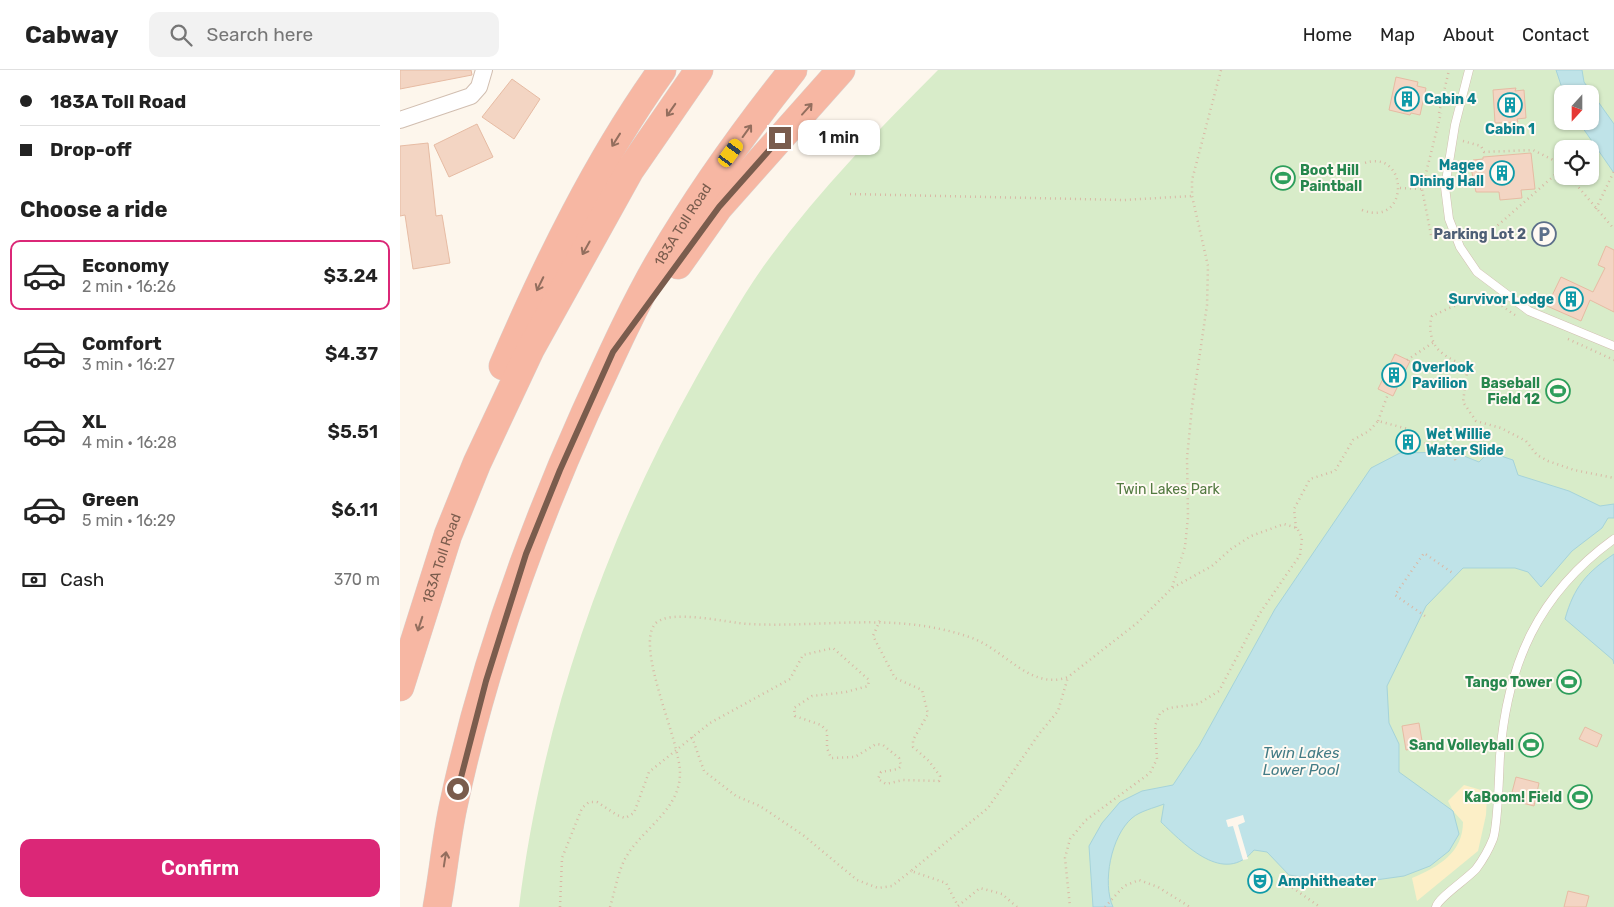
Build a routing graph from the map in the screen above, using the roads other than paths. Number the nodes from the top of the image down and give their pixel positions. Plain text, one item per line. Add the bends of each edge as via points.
1 (484, 70) edge
2 (662, 70) edge
3 (699, 70) edge
4 (792, 70) edge
5 (841, 70) edge
6 (1469, 70) edge
7 (400, 120) edge
8 (1614, 346) edge
9 (613, 352) junction
10 (477, 463) junction
11 (1614, 539) edge
12 (400, 687) edge
13 (437, 907) edge
14 (1435, 907) edge

1 - 7 street via 479,87 471,96
2 -> 10 highway via 605,158 526,312 493,390
3 -> 10 highway, 183A Toll Road via 625,178 530,350
9 -> 4 highway, 183A Toll Road via 658,264 710,182
9 -> 5 highway via 719,207
6 - 8 lane via 1454,125 1445,187 1449,219 1460,247 1477,272 1529,311
13 -> 9 highway, 183A Toll Road via 453,808 476,713 505,616 560,470
10 -> 12 highway, 183A Toll Road via 448,535
11 - 14 lane via 1565,581 1535,624 1517,665 1502,730 1494,838 1476,868

